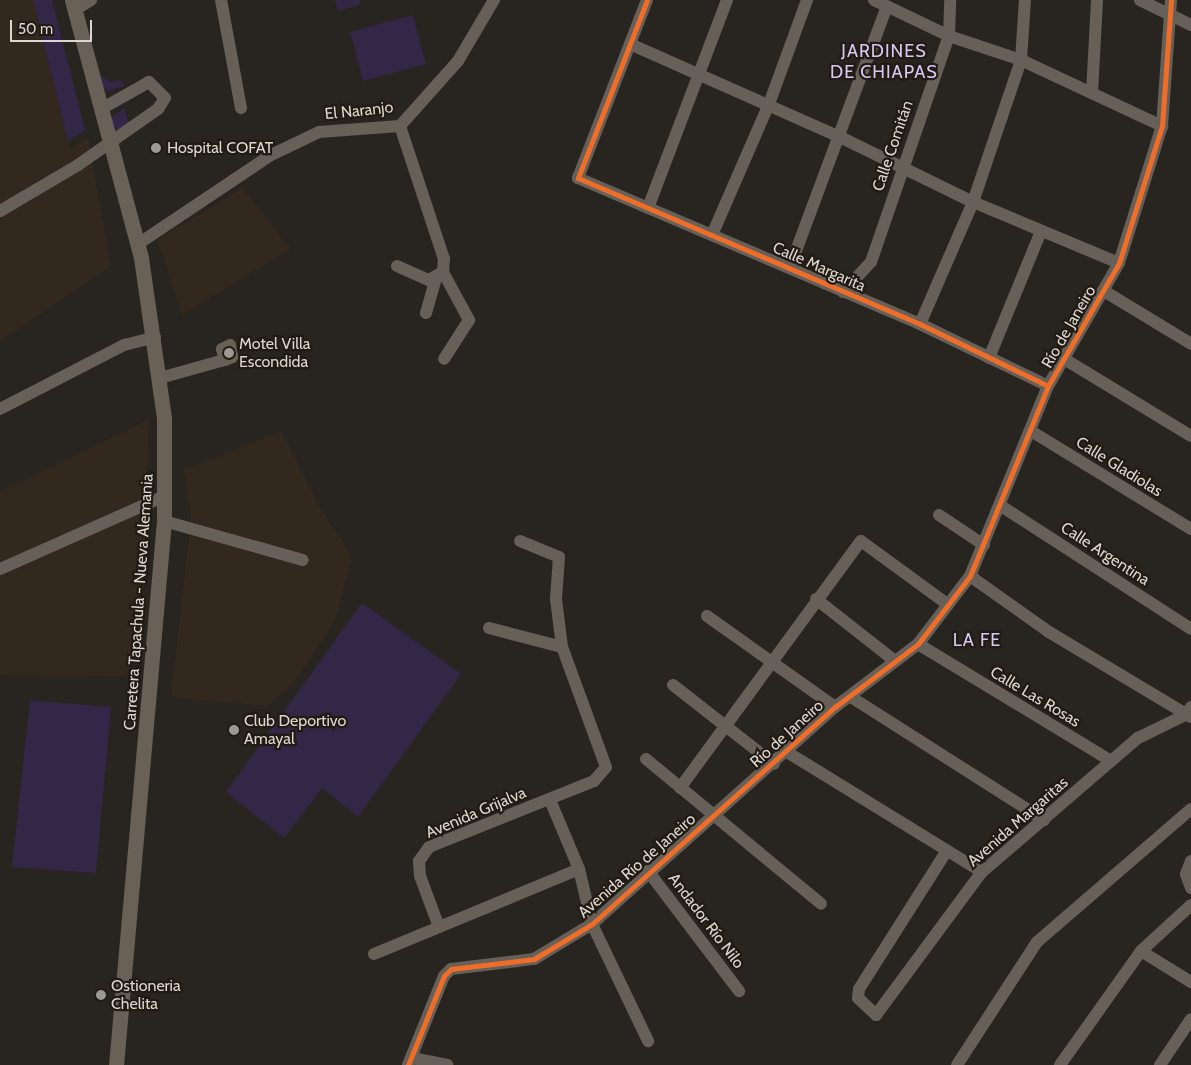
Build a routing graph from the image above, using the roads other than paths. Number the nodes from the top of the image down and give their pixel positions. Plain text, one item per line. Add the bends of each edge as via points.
1 (91, 0) edge
2 (221, 0) edge
3 (494, 0) edge
4 (646, 0) edge
5 (727, 0) edge
6 (807, 0) edge
7 (874, 0) edge
8 (950, 0) edge
9 (1025, 0) edge
10 (1097, 0) edge
11 (1140, 0) edge
12 (1171, 0) edge
13 (74, 5) edge
14 (888, 6) junction
15 (1169, 13) junction
16 (1191, 25) edge
17 (949, 36) junction
18 (630, 44) junction
19 (1021, 60) junction
20 (700, 72) junction
21 (1092, 93) junction
22 (769, 104) junction
23 (241, 108) dead end
24 (101, 109) junction
25 (400, 126) junction
26 (1162, 126) junction
27 (838, 136) junction
28 (111, 141) junction
29 (902, 166) junction
30 (973, 202) junction
31 (648, 208) junction
32 (0, 211) edge
33 (1041, 231) junction
34 (712, 235) junction
35 (138, 244) junction
36 (1119, 263) junction
37 (397, 266) dead end
38 (790, 267) junction
39 (439, 275) junction
40 (1104, 291) junction
41 (842, 292) junction
42 (426, 313) dead end
43 (920, 324) junction
44 (155, 337) junction
45 (1191, 344) edge
46 (989, 358) junction
47 (444, 359) dead end
48 (225, 360) dead end
49 (1066, 360) junction
50 (160, 378) junction
51 (1048, 386) junction
52 (0, 409) edge
53 (1031, 432) junction
54 (1191, 436) edge
55 (165, 496) junction
56 (1001, 506) junction
57 (939, 515) dead end
58 (164, 521) junction
59 (1191, 529) edge
60 (520, 541) dead end
61 (984, 545) junction
62 (303, 560) dead end
63 (0, 569) edge
64 (970, 576) junction
65 (816, 599) junction
66 (947, 604) junction
67 (707, 616) dead end
68 (489, 628) dead end
69 (1191, 629) edge
70 (918, 644) junction
71 (562, 647) junction
72 (771, 661) junction
73 (896, 661) junction
74 (673, 685) dead end
75 (851, 697) junction
76 (835, 707) junction
77 (1190, 713) edge
78 (724, 725) junction
79 (787, 752) junction
80 (646, 759) dead end
81 (1110, 761) junction
82 (774, 764) junction
83 (680, 788) junction
84 (550, 800) junction
85 (1191, 810) edge
86 (713, 817) junction
87 (1044, 820) junction
88 (946, 852) junction
89 (1191, 862) edge
90 (580, 869) junction
91 (648, 871) junction
92 (982, 872) junction
93 (1191, 888) edge
94 (820, 904) dead end
95 (1191, 904) edge
96 (592, 924) junction
97 (439, 927) junction
98 (1141, 951) junction
99 (374, 954) dead end
100 (1191, 982) edge
101 (739, 991) dead end
102 (1191, 1019) edge
103 (648, 1041) dead end
104 (410, 1062) edge
105 (116, 1065) edge
106 (447, 1065) edge
107 (957, 1065) edge
108 (1060, 1065) edge
109 (1160, 1065) edge

1 - 13 street
2 - 23 street
3 - 25 street, El Naranjo via 458,61
4 - 18 street
5 - 20 street
6 - 22 street
7 - 14 street
8 - 17 street, Calle Comitán
9 - 19 street
10 - 21 street
11 - 15 street
12 - 15 street, Río de Janeiro
13 - 24 main road, Carretera Tapachula - Nueva Alemania
14 - 17 street
14 - 27 street
15 - 16 street
15 - 26 street, Río de Janeiro
17 - 19 street
17 - 29 street, Calle Comitán
18 - 20 street
18 - 31 street, Calle Margarita via 578,178
19 - 21 street
19 - 30 street
20 - 22 street
20 - 31 street
21 - 26 street
22 - 27 street
22 - 34 street
24 - 28 main road, Carretera Tapachula - Nueva Alemania
24 - 28 street via 149,82 164,95 158,109
25 - 35 street, El Naranjo via 319,132 271,155
25 - 39 street via 444,258
26 - 36 street, Río de Janeiro
27 - 29 street
27 - 38 street
28 - 32 street
28 - 35 main road, Carretera Tapachula - Nueva Alemania
29 - 30 street
29 - 41 street, Calle Comitán via 871,262
30 - 33 street
30 - 43 street
31 - 34 street, Calle Margarita
33 - 36 street
33 - 46 street
34 - 38 street, Calle Margarita
35 - 44 main road, Carretera Tapachula - Nueva Alemania
36 - 40 street, Río de Janeiro
37 - 39 street via 422,279
38 - 41 street, Calle Margarita
39 - 42 street
39 - 47 street via 469,320
40 - 45 street
40 - 49 street, Río de Janeiro
41 - 43 street, Calle Margarita
43 - 46 street, Calle Margarita
44 - 50 main road, Carretera Tapachula - Nueva Alemania
44 - 52 street via 124,345
46 - 51 street, Calle Margarita
48 - 50 street
49 - 51 street, Río de Janeiro
49 - 54 street
50 - 55 main road, Carretera Tapachula - Nueva Alemania
51 - 53 street, Río de Janeiro
53 - 56 street, Río de Janeiro
53 - 59 street, Calle Gladiolas
55 - 58 main road, Carretera Tapachula - Nueva Alemania
55 - 63 street
56 - 61 street, Río de Janeiro
56 - 69 street, Calle Argentina
57 - 61 street
58 - 62 street
58 - 105 main road, Carretera Tapachula - Nueva Alemania
60 - 71 street via 559,556 556,599
61 - 64 street, Río de Janeiro
64 - 66 street, Río de Janeiro
64 - 77 street via 1049,632
65 - 66 street via 861,541
65 - 72 street
65 - 73 street
66 - 70 street, Río de Janeiro
67 - 72 street
68 - 71 street
70 - 73 street, Río de Janeiro
70 - 81 street, Calle Las Rosas
71 - 84 street, Avenida Grijalva via 606,767 594,781
72 - 76 street
72 - 78 street
73 - 75 street, Río de Janeiro
74 - 78 street
75 - 76 street, Río de Janeiro
75 - 87 street
76 - 79 street, Río de Janeiro
77 - 81 street, Avenida Margaritas via 1138,738
78 - 82 street
78 - 83 street
79 - 82 street, Río de Janeiro
79 - 88 street
80 - 83 street
81 - 87 street, Avenida Margaritas
82 - 86 street, Río de Janeiro
83 - 86 street
84 - 90 street
84 - 97 street, Avenida Grijalva via 429,847 420,861 420,876
85 - 107 street via 1037,942
86 - 91 street, Avenida Río de Janeiro
86 - 94 street
87 - 92 street, Avenida Margaritas
88 - 92 street
88 - 92 street, Avenida Margaritas via 859,989 858,998 876,1015
89 - 93 street via 1186,874
90 - 96 street
90 - 97 street
91 - 96 street, Avenida Río de Janeiro
91 - 101 street, Andador Río Nilo
95 - 98 street
96 - 103 street
96 - 104 street, Avenida Río de Janeiro via 534,959 451,969 444,976
97 - 99 street
98 - 100 street
98 - 108 street
102 - 109 street
104 - 106 street

